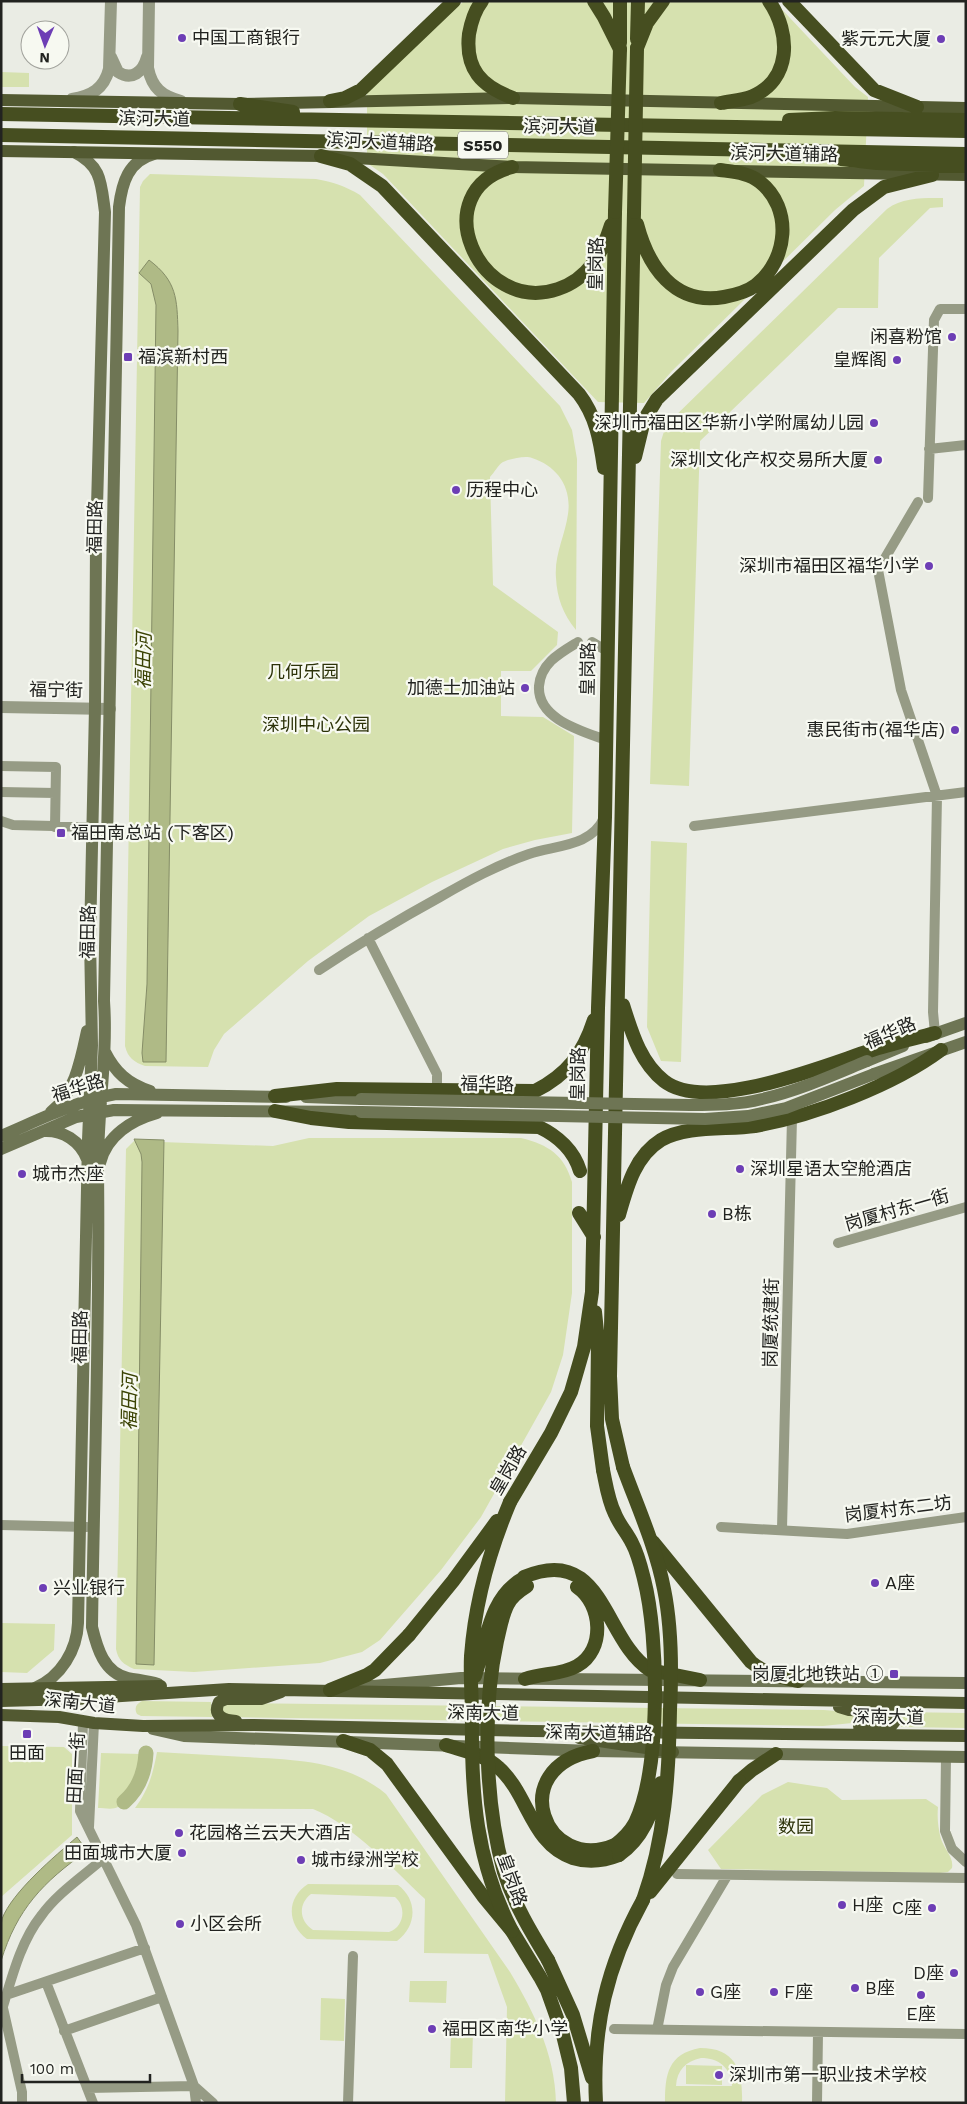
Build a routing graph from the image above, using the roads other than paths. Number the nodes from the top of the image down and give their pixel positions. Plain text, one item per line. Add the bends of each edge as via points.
1 (111, 1) edge
2 (149, 1) edge
3 (454, 1) edge
4 (482, 1) edge
5 (594, 1) edge
6 (620, 1) edge
7 (638, 1) edge
8 (662, 1) edge
9 (769, 1) edge
10 (789, 1) edge
11 (637, 48) junction
12 (620, 49) junction
13 (110, 52) junction
14 (148, 53) junction
15 (512, 98) junction
16 (1, 100) edge
17 (59, 101) junction
18 (330, 101) junction
19 (186, 102) junction
20 (721, 103) junction
21 (240, 104) junction
22 (917, 106) junction
23 (966, 108) edge
24 (1, 114) edge
25 (346, 120) junction
26 (966, 120) edge
27 (734, 127) junction
28 (966, 131) edge
29 (1, 135) edge
30 (758, 150) junction
31 (1, 151) edge
32 (74, 152) junction
33 (159, 152) junction
34 (966, 154) edge
35 (321, 156) junction
36 (966, 166) edge
37 (512, 167) junction
38 (720, 170) junction
39 (932, 175) junction
40 (966, 175) edge
41 (616, 212) junction
42 (634, 212) junction
43 (966, 309) edge
44 (966, 445) edge
45 (930, 449) junction
46 (610, 499) junction
47 (626, 515) junction
48 (578, 642) dead end
49 (1, 707) edge
50 (95, 708) junction
51 (110, 709) junction
52 (606, 740) junction
53 (1, 766) edge
54 (1, 792) edge
55 (966, 792) edge
56 (55, 793) junction
57 (937, 796) junction
58 (605, 817) junction
59 (1, 821) edge
60 (694, 826) dead end
61 (54, 827) junction
62 (93, 827) junction
63 (368, 938) junction
64 (319, 970) dead end
65 (619, 994) junction
66 (598, 1008) junction
67 (90, 1019) junction
68 (966, 1023) edge
69 (935, 1033) junction
70 (966, 1042) edge
71 (104, 1049) junction
72 (941, 1050) junction
73 (437, 1090) junction
74 (521, 1092) junction
75 (697, 1092) junction
76 (159, 1094) junction
77 (275, 1096) junction
78 (95, 1098) junction
79 (361, 1105) junction
80 (168, 1110) junction
81 (275, 1111) junction
82 (94, 1113) junction
83 (44, 1117) junction
84 (792, 1118) junction
85 (517, 1126) junction
86 (698, 1131) junction
87 (41, 1132) junction
88 (1, 1136) edge
89 (1, 1149) edge
90 (88, 1162) junction
91 (580, 1171) dead end
92 (98, 1172) junction
93 (966, 1207) edge
94 (579, 1213) dead end
95 (614, 1232) junction
96 (594, 1238) junction
97 (838, 1243) dead end
98 (592, 1292) junction
99 (510, 1502) junction
100 (966, 1517) edge
101 (1, 1525) edge
102 (80, 1527) junction
103 (93, 1527) junction
104 (722, 1527) dead end
105 (782, 1529) junction
106 (652, 1542) junction
107 (526, 1582) junction
108 (526, 1679) junction
109 (700, 1680) junction
110 (798, 1681) junction
111 (966, 1683) edge
112 (166, 1686) junction
113 (472, 1686) junction
114 (35, 1688) junction
115 (1, 1689) edge
116 (288, 1690) junction
117 (330, 1690) junction
118 (191, 1691) junction
119 (1, 1701) edge
120 (815, 1701) junction
121 (966, 1703) edge
122 (1, 1714) edge
123 (88, 1722) junction
124 (254, 1725) junction
125 (143, 1726) junction
126 (532, 1731) junction
127 (815, 1733) junction
128 (966, 1736) edge
129 (343, 1741) junction
130 (446, 1745) junction
131 (592, 1751) junction
132 (776, 1754) junction
133 (671, 1756) junction
134 (946, 1757) junction
135 (966, 1757) edge
136 (100, 1850) junction
137 (617, 1850) junction
138 (966, 1862) edge
139 (677, 1874) dead end
140 (728, 1876) junction
141 (966, 1878) edge
142 (644, 1900) junction
143 (512, 1930) junction
144 (144, 1948) junction
145 (353, 1956) dead end
146 (46, 1982) junction
147 (6, 1995) junction
148 (162, 1997) junction
149 (2, 2010) edge
150 (614, 2029) dead end
151 (657, 2030) junction
152 (64, 2031) junction
153 (818, 2033) junction
154 (966, 2034) edge
155 (194, 2086) junction
156 (87, 2088) junction
157 (596, 2097) edge
158 (22, 2103) edge
159 (93, 2103) edge
160 (196, 2103) edge
161 (203, 2103) edge
162 (213, 2103) edge
163 (348, 2103) edge
164 (574, 2103) edge
165 (817, 2103) edge

1 - 13 street
2 - 14 street
3 - 18 highway via 361,90
4 - 15 highway via 473,17 469,57 482,81
5 - 12 highway
6 - 12 highway, 皇岗路
7 - 11 highway, 皇岗路
8 - 11 highway via 647,23
9 - 20 highway via 781,22 785,40 780,72 757,94
10 - 22 highway via 874,90
11 - 42 highway, 皇岗路, bridge
12 - 41 highway, 皇岗路, bridge
13 - 14 street via 114,68 127,76 142,70
13 - 17 street via 109,69 103,85 87,95
14 - 19 street via 150,77 158,91 171,99
15 - 18 main road
15 - 20 main road
16 - 17 main road
17 - 19 main road
18 - 21 main road
19 - 21 main road
20 - 22 main road
21 - 25 highway
22 - 23 main road
24 - 25 highway, 滨河大道 / S550
25 - 27 highway, 滨河大道 / S550
26 - 27 highway via 818,118
27 - 28 highway, 滨河大道 / S550
29 - 30 highway, 滨河大道 / S550
30 - 34 highway, 滨河大道 / S550
30 - 36 highway via 877,163
31 - 32 main road, 滨河大道辅路
32 - 33 main road, 滨河大道辅路
32 - 50 main road, 福田路 via 97,170 105,212
33 - 35 main road, 滨河大道辅路
33 - 51 main road, 福田路 via 142,158 129,170 119,207
35 - 37 main road, 滨河大道辅路
35 - 46 highway via 350,164 382,186 578,394 597,426
37 - 38 main road, 滨河大道辅路
37 - 41 highway via 489,175 480,184 472,194 466,221 478,260 496,280 509,288 537,293 576,281 601,252
38 - 39 main road, 滨河大道辅路
38 - 42 highway via 737,172 759,181 774,197 782,216 782,238 776,260 762,279 744,292 705,298 692,296 668,283 645,249
39 - 40 main road, 滨河大道辅路
39 - 47 highway via 884,187 863,201 657,399 640,433
41 - 46 highway, 皇岗路
42 - 47 highway, 皇岗路
43 - 45 street via 940,309 934,320
44 - 45 street
45 - 57 street via 923,500 878,570 901,690
46 - 52 highway, 皇岗路
47 - 65 highway, 皇岗路
48 - 52 street via 544,668 540,674 540,699 568,725
49 - 50 street, 福宁街
50 - 51 street, 福宁街
50 - 62 main road, 福田路
51 - 71 main road, 福田路
52 - 58 highway, 皇岗路
53 - 56 street via 56,767
54 - 56 street
55 - 57 street
56 - 61 street
57 - 60 street
57 - 69 street
58 - 63 street via 587,838 514,860 471,880
58 - 66 highway, 皇岗路
59 - 61 street via 14,825
61 - 62 street
62 - 67 main road, 福田路
63 - 64 street
63 - 73 street via 437,1074
65 - 75 highway via 632,1034 654,1071 677,1088
65 - 95 highway, 皇岗路
66 - 74 highway via 583,1045 563,1074 535,1091
66 - 96 highway, 皇岗路
67 - 78 main road, 福田路
67 - 83 main road via 73,1082 57,1107
68 - 69 main road, 福华路
69 - 75 highway via 773,1083
69 - 79 main road, 福华路, bridge via 794,1090 732,1104
70 - 72 main road, 福华路
71 - 76 main road via 120,1075 130,1083
71 - 78 main road, 福田路
72 - 79 main road, 福华路, bridge via 786,1108 730,1118
72 - 84 highway via 901,1076
73 - 74 highway
73 - 77 highway via 337,1089
74 - 85 highway via 529,1100 532,1111 527,1122
75 - 86 highway via 686,1096 679,1112 687,1127
76 - 77 main road, 福华路
76 - 78 main road, 福华路
77 - 79 main road, 福华路
78 - 82 main road, 福田路
78 - 83 main road, 福华路
79 - 81 main road, 福华路
80 - 81 main road, 福华路
80 - 82 main road, 福华路
80 - 92 main road via 136,1121 114,1137 102,1156
81 - 85 highway via 349,1122
82 - 87 main road, 福华路
82 - 90 main road, 福田路
82 - 92 main road, 福田路
83 - 88 main road, 福华路
84 - 86 highway
84 - 105 street, 岗厦统建街
85 - 91 highway via 540,1127 548,1131 572,1153
86 - 95 highway via 663,1139 646,1153 630,1182
87 - 89 main road, 福华路
87 - 90 main road via 55,1132 70,1138
90 - 102 main road, 福田路
92 - 103 main road, 福田路
93 - 97 street, 岗厦村东一街
94 - 96 highway
95 - 106 highway, 皇岗路, bridge via 610,1395 614,1431 623,1467
96 - 98 highway, 皇岗路
98 - 99 highway, 皇岗路 via 584,1347 572,1392
98 - 137 highway, bridge via 598,1341 597,1426 603,1470 615,1515 634,1545 644,1578 654,1650 653,1730 645,1797 634,1825
99 - 113 highway, 皇岗路, bridge via 491,1550 480,1593 471,1658
99 - 117 highway, bridge via 410,1635 375,1670
100 - 105 street, 岗厦村东二坊 via 847,1534
101 - 102 street
102 - 103 street
102 - 114 main road, 福田路 via 75,1642 71,1653 51,1679
103 - 112 main road, 福田路 via 92,1627 103,1659 118,1675
104 - 105 street, 岗厦村东二坊
106 - 110 highway via 758,1668
106 - 133 highway, 皇岗路, bridge via 665,1591 669,1626
107 - 108 highway via 555,1579 574,1584 592,1605 598,1633 590,1652 579,1665
107 - 109 highway via 550,1570 575,1576 595,1592 628,1648 644,1666
107 - 113 highway, bridge via 507,1589 496,1606
107 - 157 highway, bridge via 508,1603 494,1657 489,1715 490,1786 497,1841 505,1874 524,1918 573,2015
108 - 109 main road
108 - 117 main road via 461,1678
109 - 110 main road
110 - 111 main road
112 - 114 main road
112 - 118 main road
113 - 143 highway, 皇岗路, bridge via 473,1776 478,1836 492,1886
114 - 115 main road
116 - 117 main road, 深南大道
116 - 118 main road, 深南大道
116 - 124 main road via 262,1700 226,1699 216,1707 220,1717
117 - 120 main road, 深南大道
118 - 119 main road, 深南大道
120 - 121 main road, 深南大道
120 - 127 main road via 849,1710 892,1712 896,1720 892,1725 848,1727
122 - 123 main road, 深南大道
123 - 125 main road, 深南大道
123 - 136 street, 田面一街 via 85,1813 88,1828
124 - 125 main road, 深南大道
124 - 126 main road, 深南大道
125 - 129 main road, 深南大道辅路 via 184,1736
126 - 127 main road, 深南大道
126 - 133 main road
127 - 128 main road, 深南大道
129 - 130 main road, 深南大道辅路
129 - 143 highway, bridge via 375,1753 392,1771 483,1896
130 - 131 main road, 深南大道辅路
130 - 137 highway via 483,1757 498,1767 510,1780 538,1830 558,1851 576,1859 601,1861
131 - 133 main road, 深南大道辅路
131 - 137 highway via 566,1759 548,1776 543,1792 545,1818 552,1831 572,1847
132 - 133 main road, 深南大道辅路
132 - 134 main road, 深南大道辅路
132 - 142 highway, bridge via 739,1781
133 - 137 highway, bridge via 642,1831 632,1845
133 - 142 highway, 皇岗路, bridge via 654,1869
134 - 135 main road, 深南大道辅路
134 - 138 street via 945,1831 952,1849
136 - 144 street
136 - 147 street via 98,1863 41,1915 30,1933
139 - 140 street
140 - 141 street
140 - 151 street via 673,1967
142 - 157 highway, 皇岗路 via 622,1941 607,1981 601,2016
143 - 164 highway, 皇岗路 via 547,1990 571,2068
144 - 146 street
144 - 148 street
145 - 163 street
146 - 147 street
146 - 152 street
147 - 149 street
148 - 152 street
148 - 155 street
149 - 158 street
150 - 151 street
151 - 153 street
152 - 156 street
153 - 154 street
153 - 165 street
155 - 156 street
155 - 160 street
155 - 162 street
156 - 159 street
161 - 162 street

